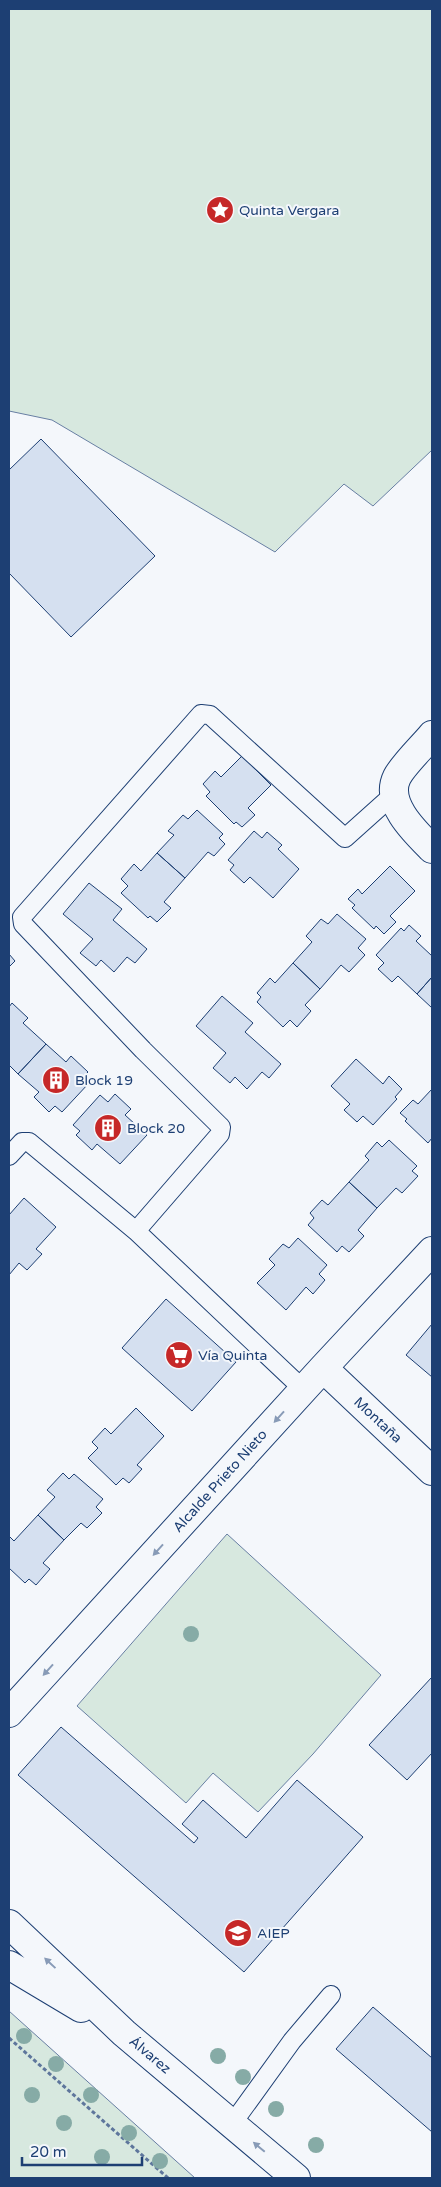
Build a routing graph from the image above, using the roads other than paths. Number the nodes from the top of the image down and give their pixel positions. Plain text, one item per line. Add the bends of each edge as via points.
1 (432, 735) edge
2 (393, 795) junction
3 (432, 849) edge
4 (9, 1156) edge
5 (136, 1231) junction
6 (432, 1251) edge
7 (323, 1368) junction
8 (304, 1390) junction
9 (432, 1471) edge
10 (9, 1713) edge
11 (9, 1924) edge
12 (9, 1965) edge
13 (331, 1995) dead end
14 (124, 2033) junction
15 (232, 2124) junction
16 (296, 2178) edge

1 - 2 street via 397,777
2 - 3 street via 402,814
2 - 5 lane via 345,838 210,715 201,714 22,916 23,924 221,1127 220,1134
4 - 5 lane via 22,1142 29,1142
5 - 8 lane
6 - 7 street, Alcalde Prieto Nieto
7 - 8 street, Alcalde Prieto Nieto
7 - 9 street, Montaña
8 -> 10 street, Alcalde Prieto Nieto
14 -> 11 street, Álvarez
12 - 14 street
13 - 15 lane via 292,2041
14 - 15 street, Álvarez
16 -> 15 street, Álvarez

